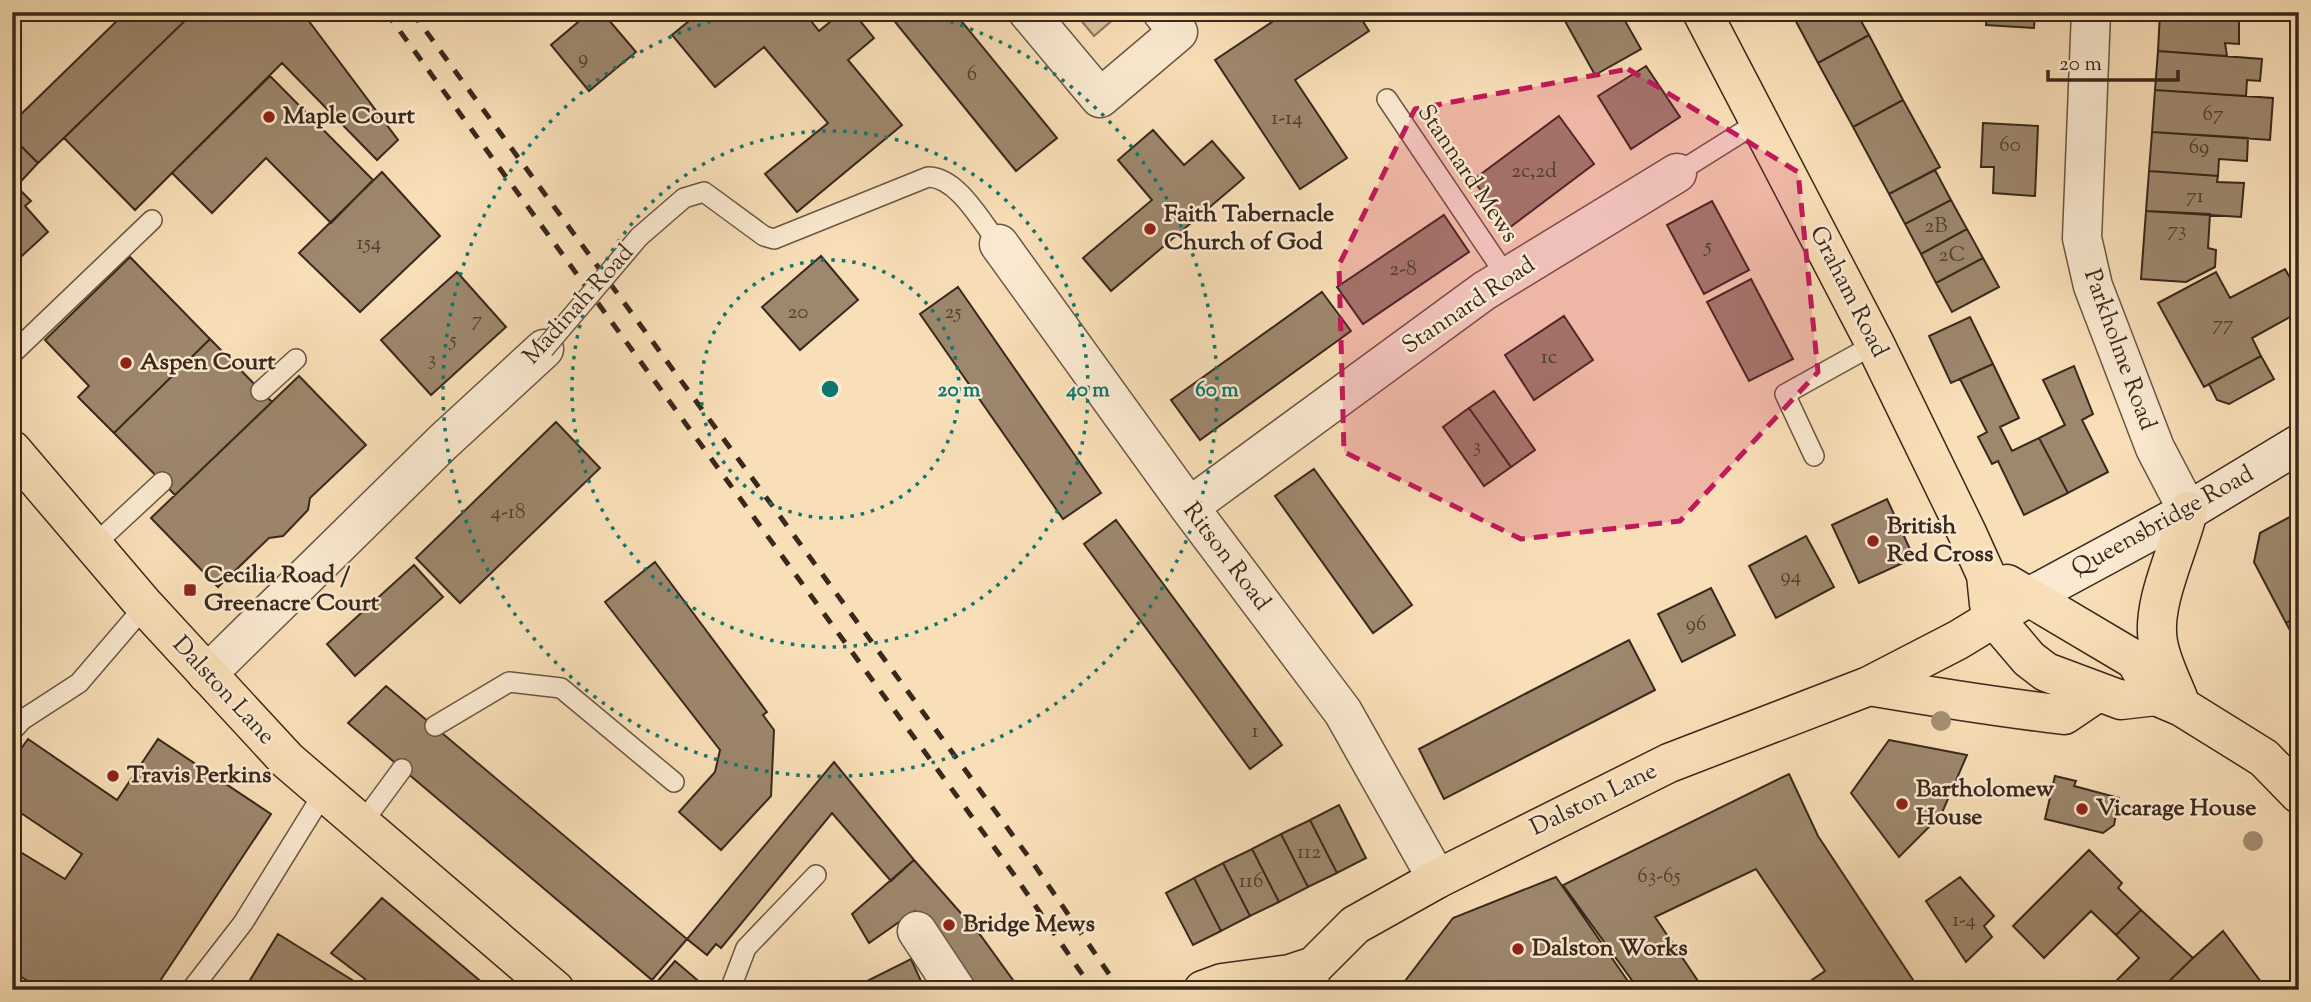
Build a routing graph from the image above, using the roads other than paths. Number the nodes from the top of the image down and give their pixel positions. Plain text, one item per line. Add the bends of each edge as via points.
1 (1028, 12) edge
2 (1162, 12) edge
3 (1702, 12) edge
4 (2091, 12) edge
5 (1387, 99) dead end
6 (1760, 121) junction
7 (1677, 173) joint
8 (152, 220) dead end
9 (999, 244) joint
10 (1507, 277) junction
11 (1875, 344) junction
12 (544, 349) joint
13 (12, 354) edge
14 (296, 359) dead end
15 (261, 391) dead end
16 (2299, 444) edge
17 (12, 450) edge
18 (1814, 456) dead end
19 (162, 482) dead end
20 (1189, 508) junction
21 (2188, 511) junction
22 (93, 546) junction
23 (1986, 575) junction
24 (2027, 598) junction
25 (145, 606) junction
26 (1994, 618) junction
27 (207, 674) junction
28 (1869, 686) junction
29 (2098, 692) junction
30 (2169, 701) junction
31 (435, 726) dead end
32 (12, 731) edge
33 (402, 769) dead end
34 (674, 782) dead end
35 (323, 794) junction
36 (2299, 794) edge
37 (360, 826) junction
38 (816, 875) dead end
39 (1437, 879) junction
40 (917, 931) dead end
41 (1318, 978) edge
42 (191, 990) edge
43 (555, 990) edge
44 (730, 990) edge
45 (956, 990) edge
46 (1203, 990) edge

1 - 2 street via 1100,98 1178,32
3 - 6 main road, Graham Road
4 - 21 street, Parkholme Road via 2082,238 2093,286 2155,448
5 - 10 lane, Stannard Mews
6 - 7 lane, Stannard Road
6 - 11 main road, Graham Road
7 - 10 street, Stannard Road
8 - 13 lane
9 - 12 lane, Madinah Road, bridge via 940,177 928,177 774,239 704,192 684,198 639,237
9 - 20 street, Ritson Road
10 - 20 street, Stannard Road
11 - 18 lane via 1785,394
11 - 23 main road, Graham Road
12 - 27 street, Madinah Road
14 - 15 lane
16 - 21 street, Queensbridge Road
17 - 22 main road, Dalston Lane
19 - 22 lane
20 - 39 street, Ritson Road via 1343,712
21 - 24 street, Queensbridge Road
21 - 30 main road via 2158,606 2158,642
22 - 25 main road, Dalston Lane
23 - 24 main road
23 - 26 main road, Graham Road
24 - 26 main road, Dalston Lane
24 - 30 main road via 2135,660
25 - 27 main road, Dalston Lane
25 - 32 lane via 79,683
26 - 28 main road, Dalston Lane
26 - 29 main road via 2046,672
27 - 35 main road, Dalston Lane
28 - 29 main road via 2064,715
28 - 39 main road, Dalston Lane via 1669,763
29 - 30 main road via 2121,699
30 - 36 main road via 2264,758
31 - 34 lane via 509,682 561,688
33 - 37 lane
35 - 37 main road, Dalston Lane
35 - 42 lane via 243,923
37 - 43 main road, Dalston Lane
38 - 44 lane via 746,947
39 - 41 main road, Dalston Lane via 1355,925
40 - 45 street
41 - 46 main road, Dalston Lane via 1290,974

